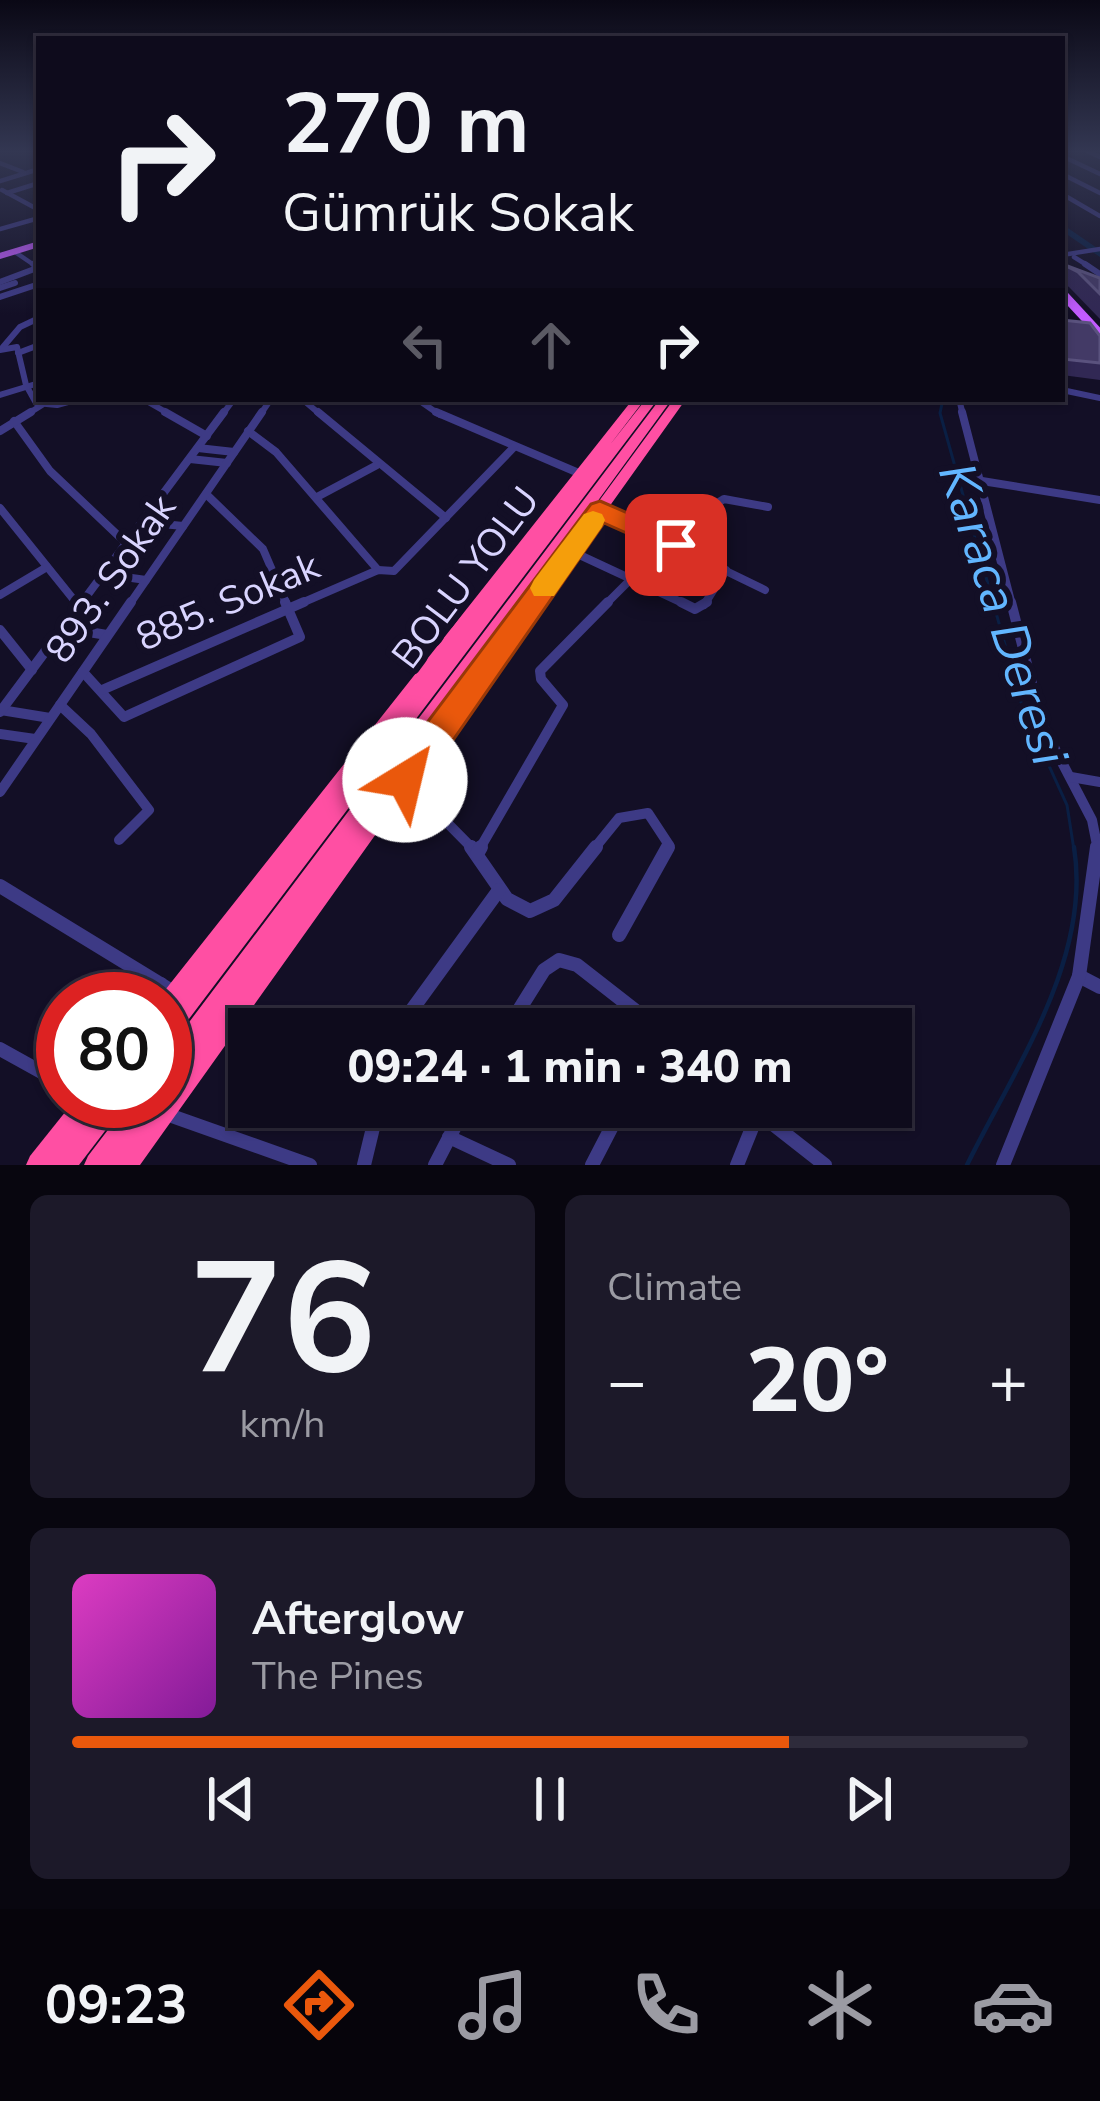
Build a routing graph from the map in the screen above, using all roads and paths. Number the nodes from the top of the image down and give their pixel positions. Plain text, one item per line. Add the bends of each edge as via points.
1 (36, 215) edge
2 (0, 230) edge
3 (36, 245) edge
4 (1100, 251) edge
5 (15, 252) junction
6 (1079, 255) junction
7 (0, 256) edge
8 (1065, 256) edge
9 (36, 268) edge
10 (36, 270) edge
11 (1100, 274) edge
12 (15, 283) dead end
13 (36, 285) edge
14 (0, 289) edge
15 (1065, 296) edge
16 (36, 319) edge
17 (1100, 334) edge
18 (36, 345) edge
19 (16, 347) junction
20 (0, 350) edge
21 (36, 384) edge
22 (27, 388) junction
23 (1065, 391) edge
24 (2, 392) edge
25 (1100, 398) edge
26 (36, 399) edge
27 (39, 402) edge
28 (63, 402) edge
29 (148, 402) edge
30 (232, 402) edge
31 (269, 402) edge
32 (306, 402) edge
33 (322, 402) edge
34 (421, 402) edge
35 (637, 402) edge
36 (650, 402) edge
37 (664, 402) edge
38 (678, 402) edge
39 (960, 402) edge
40 (42, 406) junction
41 (314, 407) junction
42 (13, 421) junction
43 (0, 428) edge
44 (248, 430) junction
45 (207, 436) junction
46 (514, 447) junction
47 (198, 448) junction
48 (234, 452) junction
49 (190, 459) junction
50 (227, 463) junction
51 (377, 465) junction
52 (580, 474) junction
53 (982, 481) junction
54 (206, 494) junction
55 (317, 497) junction
56 (1100, 500) edge
57 (0, 508) edge
58 (768, 508) dead end
59 (600, 510) junction
60 (446, 518) junction
61 (142, 522) junction
62 (183, 526) junction
63 (126, 543) junction
64 (676, 545) junction
65 (571, 551) junction
66 (46, 567) junction
67 (378, 570) junction
68 (726, 570) junction
69 (103, 574) junction
70 (146, 580) junction
71 (630, 580) junction
72 (765, 590) dead end
73 (0, 595) edge
74 (79, 607) junction
75 (286, 610) junction
76 (64, 628) junction
77 (0, 630) edge
78 (106, 635) junction
79 (32, 670) junction
80 (82, 672) junction
81 (101, 690) junction
82 (60, 705) junction
83 (0, 711) edge
84 (50, 718) junction
85 (0, 734) edge
86 (35, 739) junction
87 (1070, 777) junction
88 (405, 780) junction
89 (1100, 782) edge
90 (0, 792) edge
91 (119, 840) dead end
92 (477, 854) junction
93 (0, 886) edge
94 (499, 890) junction
95 (619, 935) dead end
96 (132, 972) edge
97 (185, 972) edge
98 (1078, 976) junction
99 (1100, 987) edge
100 (192, 997) edge
101 (413, 1008) edge
102 (520, 1008) edge
103 (633, 1008) edge
104 (192, 1038) edge
105 (0, 1049) edge
106 (192, 1056) edge
107 (36, 1069) edge
108 (192, 1121) edge
109 (70, 1128) edge
110 (91, 1128) edge
111 (133, 1128) edge
112 (143, 1128) edge
113 (373, 1128) edge
114 (454, 1128) edge
115 (611, 1128) edge
116 (749, 1128) edge
117 (778, 1128) edge
118 (449, 1137) junction
119 (126, 1162) edge
120 (42, 1165) edge
121 (62, 1165) edge
122 (97, 1165) edge
123 (310, 1165) edge
124 (364, 1165) edge
125 (435, 1165) edge
126 (509, 1165) edge
127 (592, 1165) edge
128 (737, 1165) edge
129 (824, 1165) edge
130 (1003, 1165) edge

1 - 2 street
3 - 5 main road
4 - 6 street
5 - 7 main road
5 - 9 street
6 - 8 street
6 - 11 street
10 - 14 street
12 - 14 street
13 - 14 street
15 - 17 main road
16 - 19 street via 20,327
18 - 19 street
19 - 20 street
19 - 22 street
21 - 22 street
22 - 24 street
22 - 26 street
23 - 25 street
27 - 40 street
28 - 40 street
29 - 45 street
30 - 45 street
31 - 44 street, 893. Sokak
32 - 41 street
33 - 41 street
34 - 46 street
35 - 52 highway
36 - 100 highway, BOLU YOLU
37 - 104 highway
38 - 59 highway
39 - 53 street
40 - 42 street
41 - 51 street
42 - 43 street
42 - 63 street via 76,500
44 - 48 street, 893. Sokak
44 - 55 street
45 - 47 street
46 - 52 street
46 - 60 street, 885. Sokak
47 - 48 street
47 - 49 street
48 - 50 street, 893. Sokak
49 - 50 street
49 - 61 street
50 - 54 street, 893. Sokak
51 - 55 street
51 - 60 street
52 - 97 highway
53 - 56 street
53 - 87 street via 1043,726
54 - 62 street, 893. Sokak
54 - 75 street via 263,549
55 - 67 street
57 - 66 street
58 - 64 street via 723,496
59 - 64 street
59 - 65 highway
60 - 67 street, 885. Sokak via 405,564
61 - 62 street
61 - 63 street
62 - 70 street, 893. Sokak
63 - 69 street
64 - 68 street
65 - 71 street
65 - 88 highway
66 - 73 street
66 - 74 street
67 - 75 street, 885. Sokak
68 - 71 street via 698,609
68 - 72 street
69 - 70 street
69 - 74 street
70 - 78 street, 893. Sokak
71 - 92 street via 540,671 563,705
74 - 76 street
75 - 81 street, 885. Sokak
75 - 81 street via 300,637 124,717
76 - 78 street
76 - 79 street
77 - 79 street
78 - 80 street, 893. Sokak
79 - 83 street
80 - 81 street
80 - 82 street, 893. Sokak
82 - 84 street, 893. Sokak
82 - 91 street via 149,810
83 - 84 street
84 - 86 street, 893. Sokak
85 - 86 street
86 - 90 street, 893. Sokak
87 - 89 street
87 - 98 street via 1098,852
88 - 92 street
88 - 106 highway
92 - 94 street
93 - 96 street
94 - 95 street via 530,910 554,900 620,818 648,813 669,845
94 - 101 street
98 - 99 street
98 - 130 street
102 - 103 street via 559,960 577,964
105 - 107 street
108 - 123 street
109 - 120 highway
110 - 121 highway
111 - 122 highway
112 - 119 highway
113 - 124 street
114 - 118 street
115 - 127 street
116 - 128 street
117 - 129 street
118 - 125 street
118 - 126 street

